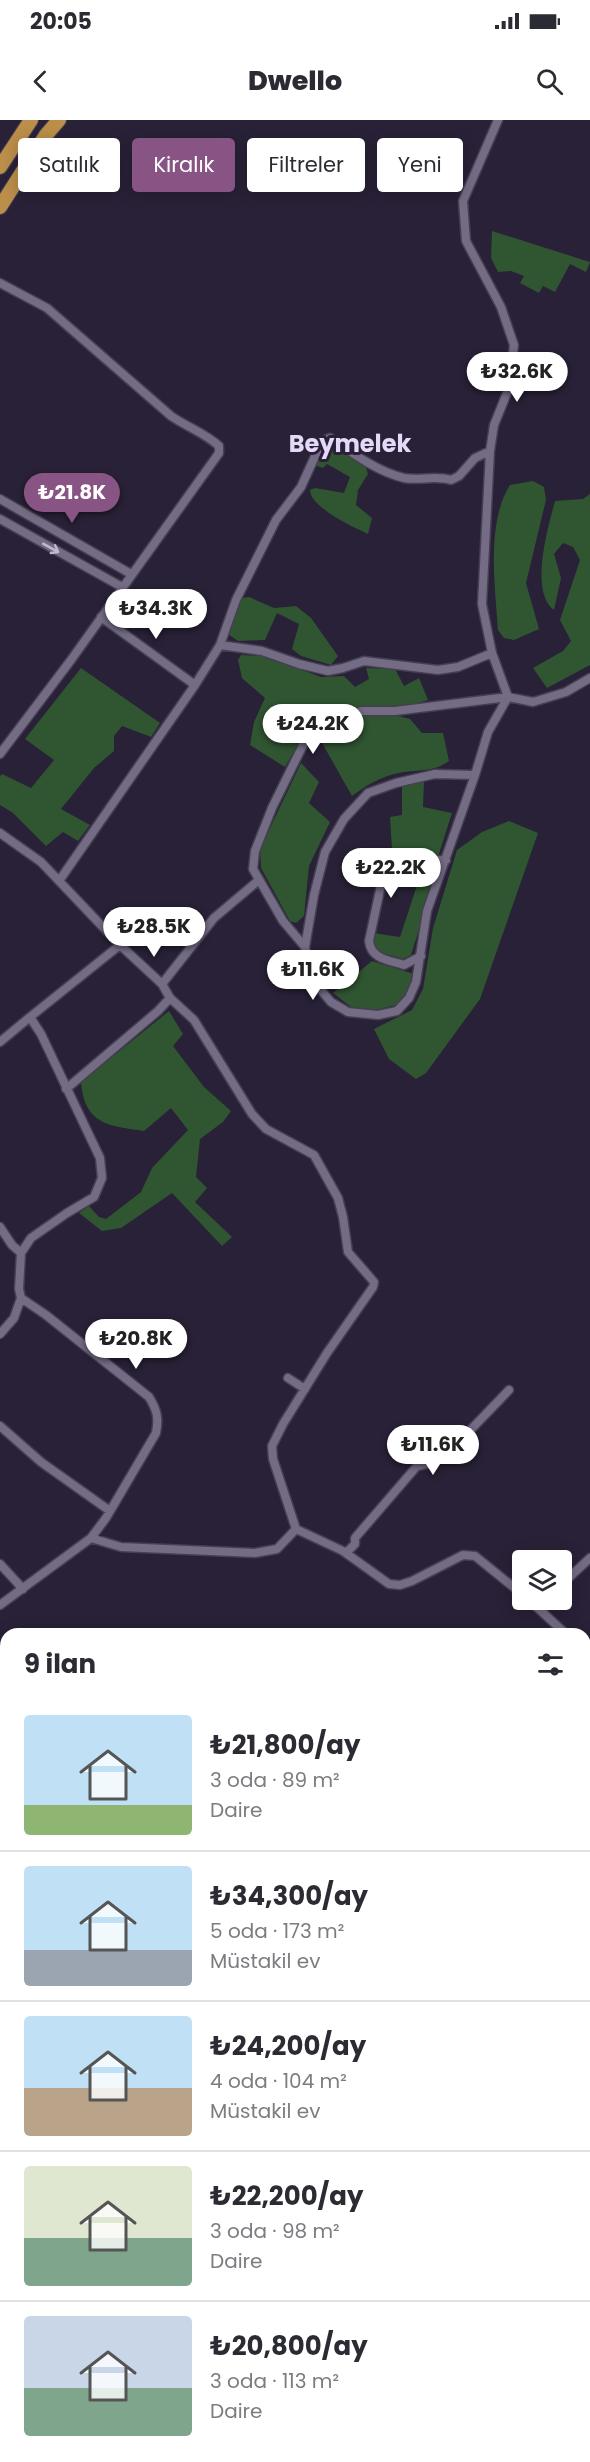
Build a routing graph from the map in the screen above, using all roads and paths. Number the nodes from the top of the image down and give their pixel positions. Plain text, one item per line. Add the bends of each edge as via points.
1 (31, 120) edge
2 (59, 120) edge
3 (498, 120) edge
4 (0, 167) edge
5 (0, 207) edge
6 (0, 283) edge
7 (490, 451) junction
8 (0, 499) edge
9 (0, 519) edge
10 (131, 574) junction
11 (122, 587) junction
12 (101, 617) junction
13 (220, 645) junction
14 (492, 653) junction
15 (590, 678) edge
16 (195, 685) junction
17 (508, 696) junction
18 (0, 753) edge
19 (475, 775) junction
20 (0, 833) edge
21 (446, 860) junction
22 (259, 880) junction
23 (59, 881) junction
24 (120, 945) junction
25 (305, 947) junction
26 (422, 956) junction
27 (162, 984) junction
28 (170, 998) junction
29 (30, 1017) junction
30 (0, 1042) edge
31 (66, 1089) junction
32 (0, 1227) edge
33 (21, 1253) junction
34 (21, 1298) junction
35 (0, 1334) edge
36 (288, 1378) dead end
37 (304, 1389) junction
38 (509, 1390) dead end
39 (0, 1426) edge
40 (110, 1511) junction
41 (296, 1529) junction
42 (91, 1538) junction
43 (346, 1553) junction
44 (590, 1558) edge
45 (0, 1564) edge
46 (572, 1575) edge
47 (512, 1586) edge
48 (23, 1589) junction
49 (0, 1605) edge
50 (541, 1610) edge
51 (560, 1628) edge

1 - 4 highway
2 - 5 highway
3 - 7 street via 464,201 466,241 501,307 514,345 509,388 494,425
6 - 10 street via 47,308 171,416 219,446 219,453
7 - 13 street via 475,458 451,480 440,476 406,478 359,457 330,438 322,441 301,487 276,520 236,600
7 - 14 street via 482,604
8 - 10 street
9 -> 11 street
10 - 11 street
11 - 12 street
12 - 16 street
12 - 18 street
13 - 14 street via 262,651 328,670 364,661 438,670 458,667
13 - 16 street
14 - 17 street
15 - 17 street via 566,692 533,702
16 - 23 street
17 - 19 street via 488,732
17 - 22 street via 395,711 361,711 314,730 272,808 255,851 253,869
19 - 21 street
19 - 25 street via 435,774 368,793 344,819 325,852
20 - 23 street via 41,862
21 - 26 street via 427,911
21 - 26 street via 392,855 382,876 370,949 376,956 404,965
22 - 25 street via 283,921
22 - 27 street via 213,918
23 - 24 street
24 - 27 street
24 - 29 street
25 - 26 street via 309,976 331,1002 348,1012 378,1016 398,1011 409,998
27 - 28 street
28 - 31 street
28 - 37 street via 194,1020 252,1114 266,1129 314,1155 338,1198 348,1252 374,1282
29 - 30 street
29 - 31 street
31 - 33 street via 100,1158 102,1178 94,1197 31,1238
32 - 33 street
33 - 34 street
34 - 35 street via 14,1318
34 - 40 street via 149,1397 156,1409 156,1433
36 - 37 street
37 - 41 street via 272,1446
38 - 43 street via 456,1445 434,1449 431,1463 417,1466
39 - 40 street via 41,1462
40 - 42 street
41 - 42 street via 277,1550 255,1553 121,1547
41 - 43 street
42 - 48 street
43 - 47 street via 377,1578 400,1585 468,1554
44 - 46 street
45 - 48 street
48 - 49 street
50 - 51 street

